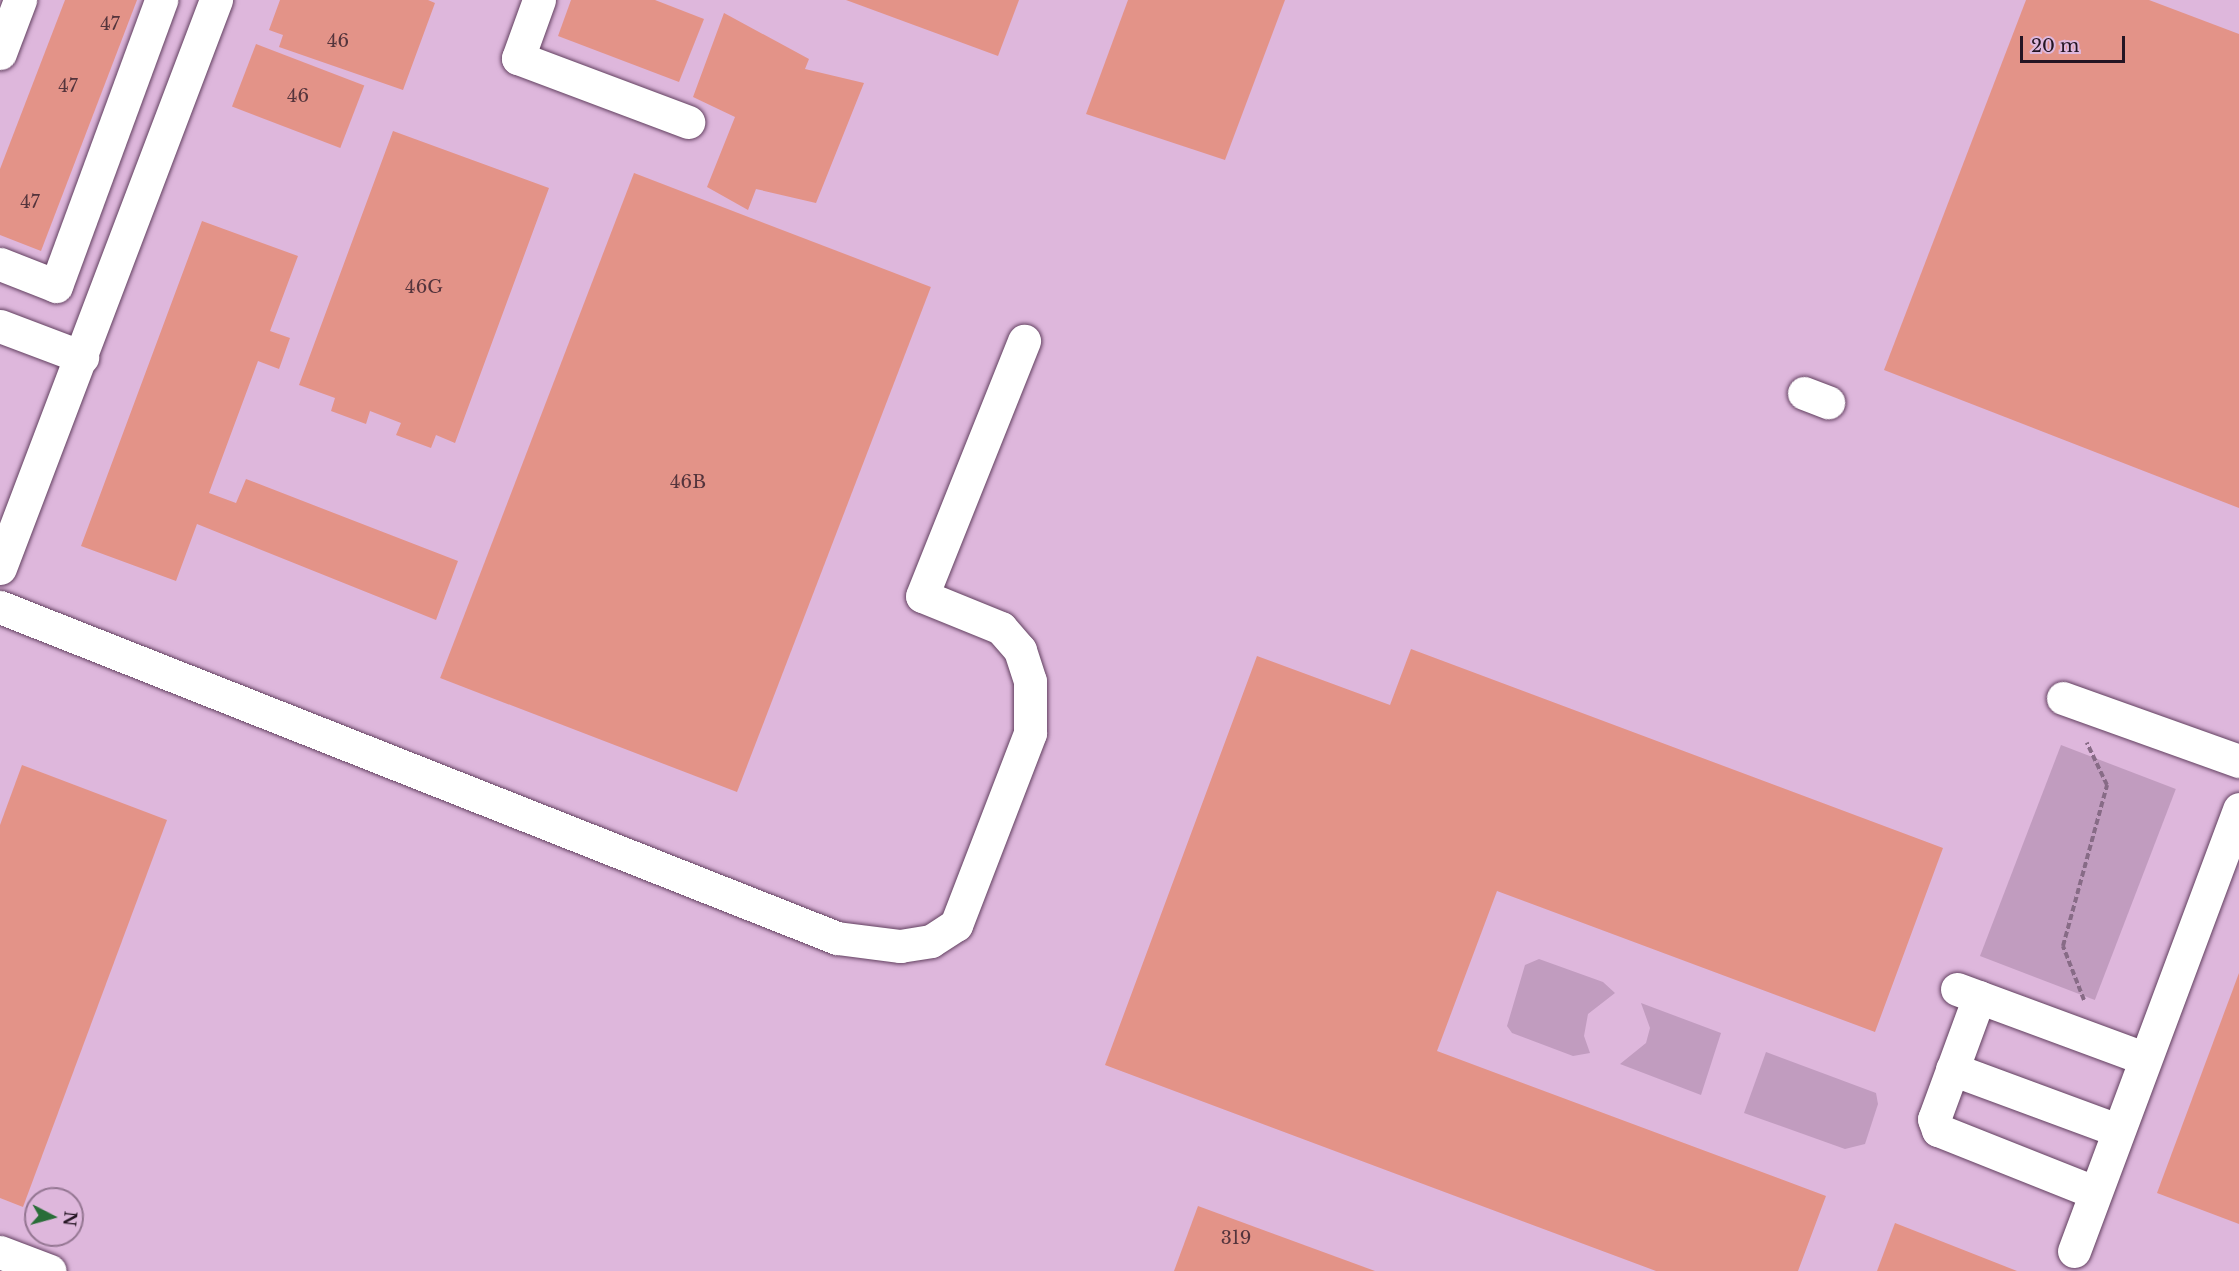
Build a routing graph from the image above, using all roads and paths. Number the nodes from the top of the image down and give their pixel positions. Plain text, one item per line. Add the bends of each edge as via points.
1 (20, 0) edge
2 (162, 0) edge
3 (216, 0) edge
4 (538, 0) edge
5 (0, 52) edge
6 (688, 122) dead end
7 (0, 264) edge
8 (0, 326) edge
9 (1024, 341) dead end
10 (82, 357) junction
11 (0, 568) edge
12 (0, 607) edge
13 (2062, 698) joint
14 (2239, 761) edge
15 (2239, 808) edge
16 (2079, 1034) junction
17 (2144, 1058) junction
18 (1952, 1069) junction
19 (2117, 1130) junction
20 (2094, 1192) junction
21 (2074, 1251) dead end
22 (0, 1252) edge
23 (50, 1271) edge

1 - 5 street
2 - 7 street via 56,286
3 - 10 street
4 - 6 street via 518,58
8 - 10 street
9 - 12 street via 922,596 1001,628 1020,650 1030,681 1030,733 956,924 931,941 900,946 837,938
10 - 11 street
13 - 14 street
13 - 16 path via 2107,785 2063,946 2087,1007
15 - 17 street
16 - 17 street
16 - 18 street via 1968,993
17 - 19 street
18 - 19 street
18 - 20 street via 1934,1119 1946,1138
19 - 20 street
20 - 21 street
22 - 23 street

